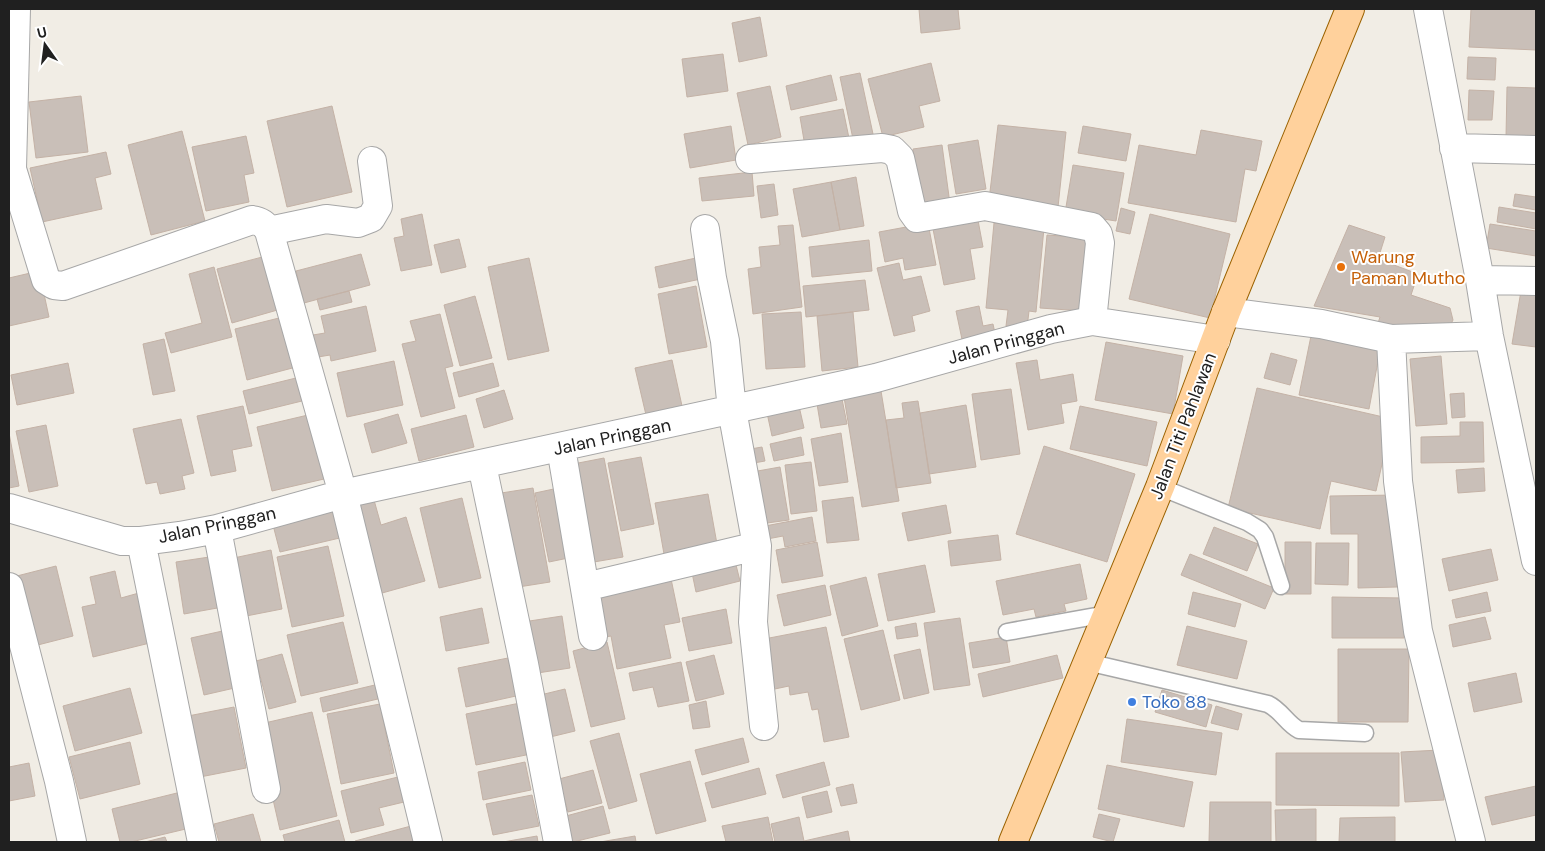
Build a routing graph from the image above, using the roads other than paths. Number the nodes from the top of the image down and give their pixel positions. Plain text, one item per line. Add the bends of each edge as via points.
1 (16, 9) edge
2 (1350, 9) edge
3 (1428, 9) edge
4 (1454, 148) junction
5 (1536, 150) edge
6 (750, 159) dead end
7 (372, 161) dead end
8 (704, 229) dead end
9 (269, 231) junction
10 (1480, 280) junction
11 (1536, 281) edge
12 (1226, 312) junction
13 (1092, 320) junction
14 (1489, 336) junction
15 (1216, 340) junction
16 (1392, 340) junction
17 (732, 410) junction
18 (562, 448) junction
19 (482, 465) junction
20 (1160, 487) junction
21 (343, 494) junction
22 (9, 508) edge
23 (217, 528) junction
24 (141, 541) junction
25 (757, 546) junction
26 (1536, 561) edge
27 (1281, 586) dead end
28 (9, 587) edge
29 (585, 587) junction
30 (1107, 614) junction
31 (1007, 632) dead end
32 (594, 636) dead end
33 (1087, 662) junction
34 (764, 726) dead end
35 (1365, 733) dead end
36 (266, 789) dead end
37 (72, 842) edge
38 (202, 842) edge
39 (428, 842) edge
40 (558, 842) edge
41 (1018, 842) edge
42 (1471, 842) edge

1 - 9 street via 12,169 46,280 63,286 252,220 264,223
2 - 12 main road, Jalan Titi Pahlawan
3 - 4 street
4 - 5 street
4 - 10 street
6 - 13 street via 882,148 892,150 900,158 912,211 917,218 985,206 1092,227 1100,243
7 - 9 street via 378,206 371,218 358,223 326,219
8 - 17 street via 725,341
9 - 21 street
10 - 11 street
10 - 14 street
12 - 15 main road, Jalan Titi Pahlawan
12 - 16 street via 1321,324
13 - 15 street, Jalan Pringgan
13 - 17 street, Jalan Pringgan via 876,378
14 - 16 street
14 - 26 street
15 - 20 main road, Jalan Titi Pahlawan
16 - 42 street via 1398,481 1418,631
17 - 18 street, Jalan Pringgan
17 - 25 street
18 - 19 street, Jalan Pringgan
18 - 29 street
19 - 21 street, Jalan Pringgan
19 - 40 street
20 - 27 lane via 1260,530 1269,545
20 - 30 main road, Jalan Titi Pahlawan
21 - 23 street, Jalan Pringgan
21 - 39 street
22 - 24 street, Jalan Pringgan via 122,541
23 - 24 street, Jalan Pringgan
23 - 36 street
24 - 38 street
25 - 29 street
25 - 34 street via 754,622
28 - 37 street
29 - 32 street
30 - 31 lane
30 - 33 main road, Jalan Titi Pahlawan
33 - 35 lane via 1268,704 1299,730
33 - 41 main road, Jalan Titi Pahlawan

